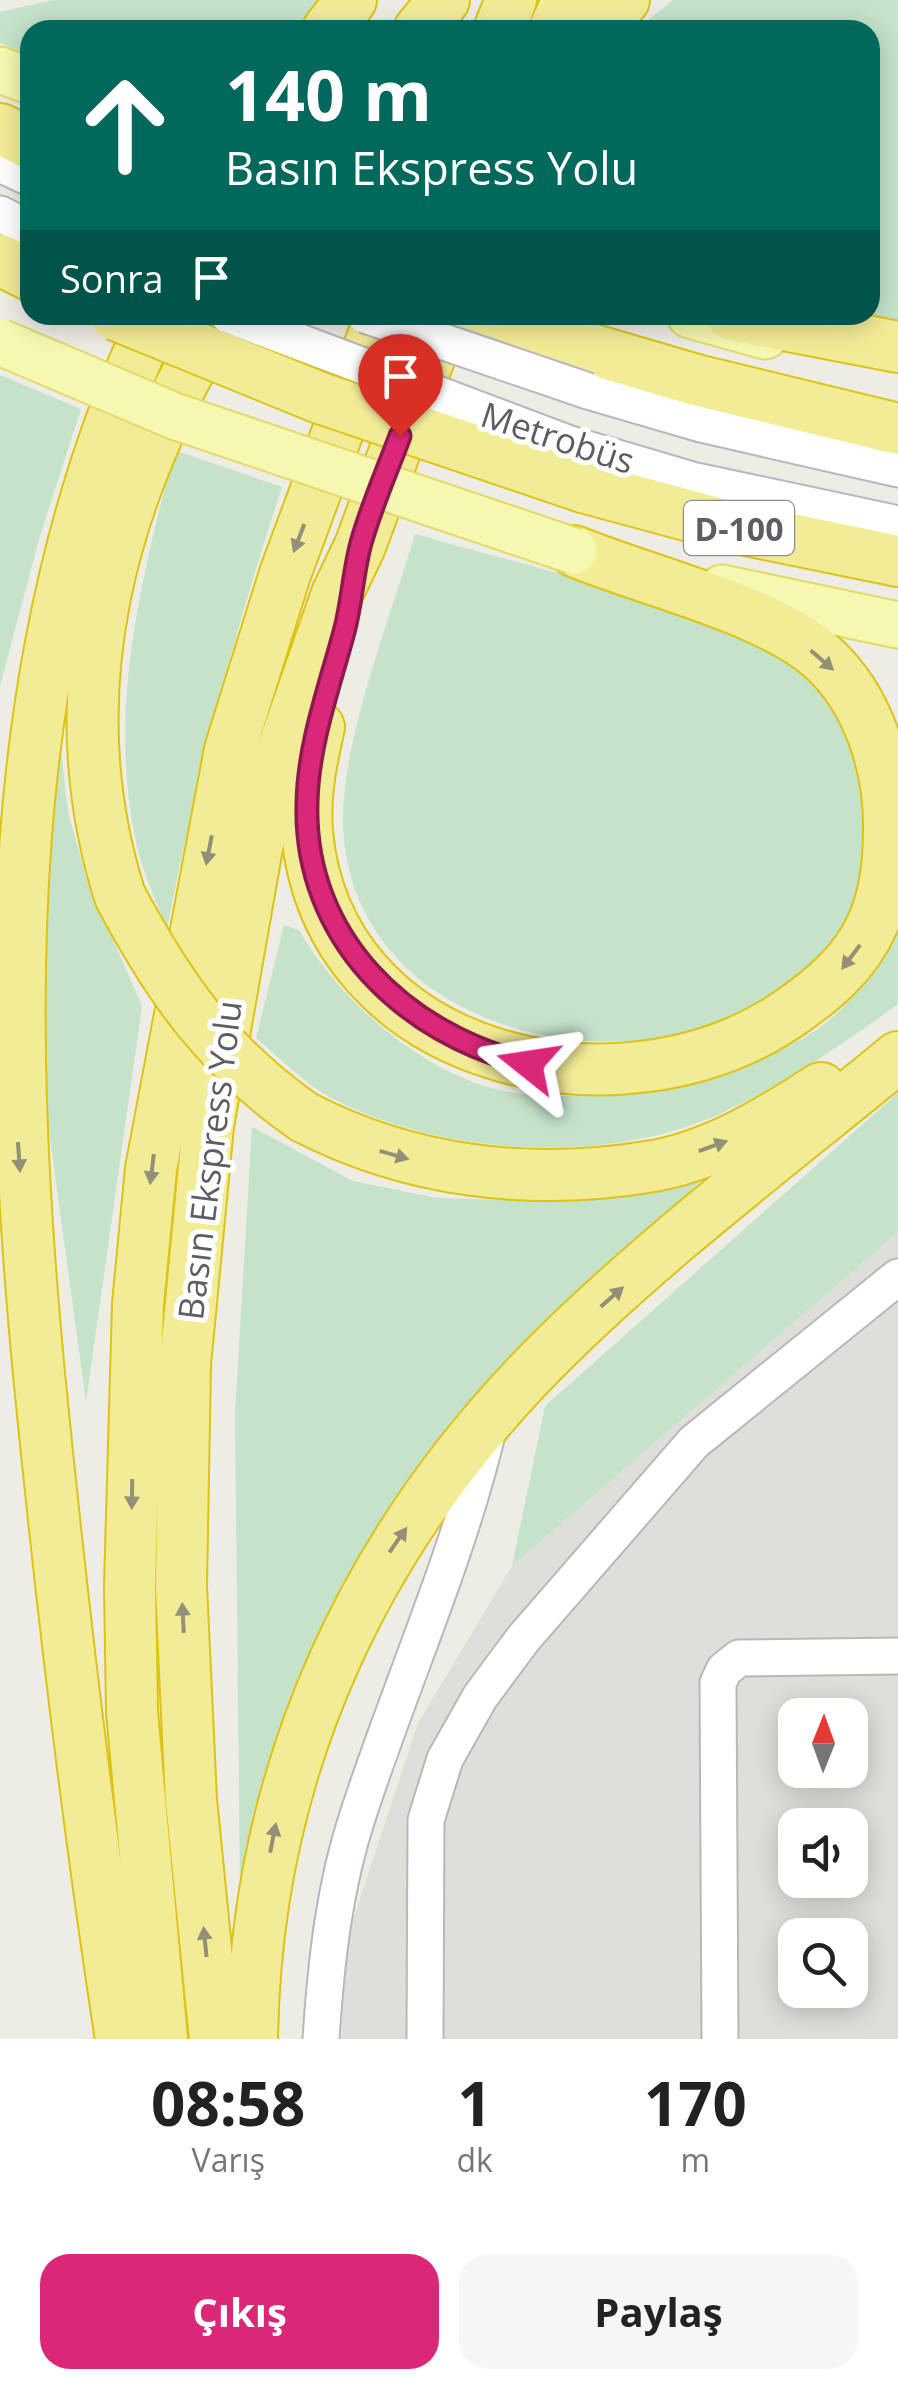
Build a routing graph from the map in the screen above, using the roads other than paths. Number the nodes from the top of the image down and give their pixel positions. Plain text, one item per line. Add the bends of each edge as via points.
1 (351, 0) edge
2 (444, 0) edge
3 (624, 0) edge
4 (336, 20) edge
5 (427, 20) edge
6 (604, 20) edge
7 (0, 214) edge
8 (20, 259) edge
9 (141, 325) edge
10 (150, 325) edge
11 (219, 325) edge
12 (248, 325) edge
13 (377, 325) edge
14 (406, 325) edge
15 (441, 325) edge
16 (496, 325) edge
17 (729, 325) edge
18 (784, 325) edge
19 (0, 342) edge
20 (898, 347) edge
21 (898, 369) edge
22 (589, 370) junction
23 (898, 429) edge
24 (576, 466) junction
25 (898, 468) edge
26 (898, 524) edge
27 (360, 546) junction
28 (574, 551) junction
29 (898, 560) edge
30 (898, 625) edge
31 (898, 1030) edge
32 (898, 1057) edge
33 (0, 1264) edge
34 (898, 1276) edge
35 (490, 1420) junction
36 (46, 1444) junction
37 (898, 1656) edge
38 (122, 2039) edge
39 (162, 2039) edge
40 (215, 2039) edge
41 (252, 2039) edge
42 (321, 2039) edge
43 (425, 2039) edge
44 (720, 2039) edge

1 - 4 highway
2 - 5 highway
3 - 6 highway
7 - 8 lane
9 - 24 highway, D-100, bridge via 320,398
10 -> 36 highway via 74,486 19,757 11,848 11,1026
11 -> 31 highway, bridge via 153,436 121,530 100,623 90,750 104,846 120,896 165,978 220,1050 304,1117 400,1158 477,1173 649,1167 723,1143 787,1110
12 - 24 lane, Metrobüs, bridge
13 -> 39 highway, Basın Ekspress Yolu via 285,574 230,750 151,1169 138,1304 130,1622
14 - 22 lane, Metrobüs, bridge
15 - 27 highway, Basın Ekspress Yolu
16 - 22 highway
17 - 21 main road
18 - 20 highway
19 - 28 main road, bridge via 174,416
22 - 23 highway
22 - 25 lane, Metrobüs via 702,424
24 - 26 lane, Metrobüs via 692,480
24 - 29 highway, D-100 via 727,526
28 -> 27 highway via 772,625 822,657 850,688 881,759 889,857 882,900 856,953 835,978 770,1026 675,1063 564,1069 484,1053 398,1001 363,969 337,930 310,857 306,800
40 -> 27 highway, Basın Ekspress Yolu via 191,1800 182,1586 185,1364 195,1240 220,1051 258,847 280,757 336,594
28 - 30 main road
35 -> 32 highway via 557,1346
33 - 36 highway via 8,1318
34 - 43 lane via 694,1442 480,1697 445,1759 426,1820
41 -> 35 highway via 262,1894 298,1746 388,1556
35 - 42 lane via 474,1489 357,1816 326,1960
36 - 38 highway via 77,1733
37 - 44 lane via 739,1658 724,1670 718,1683

